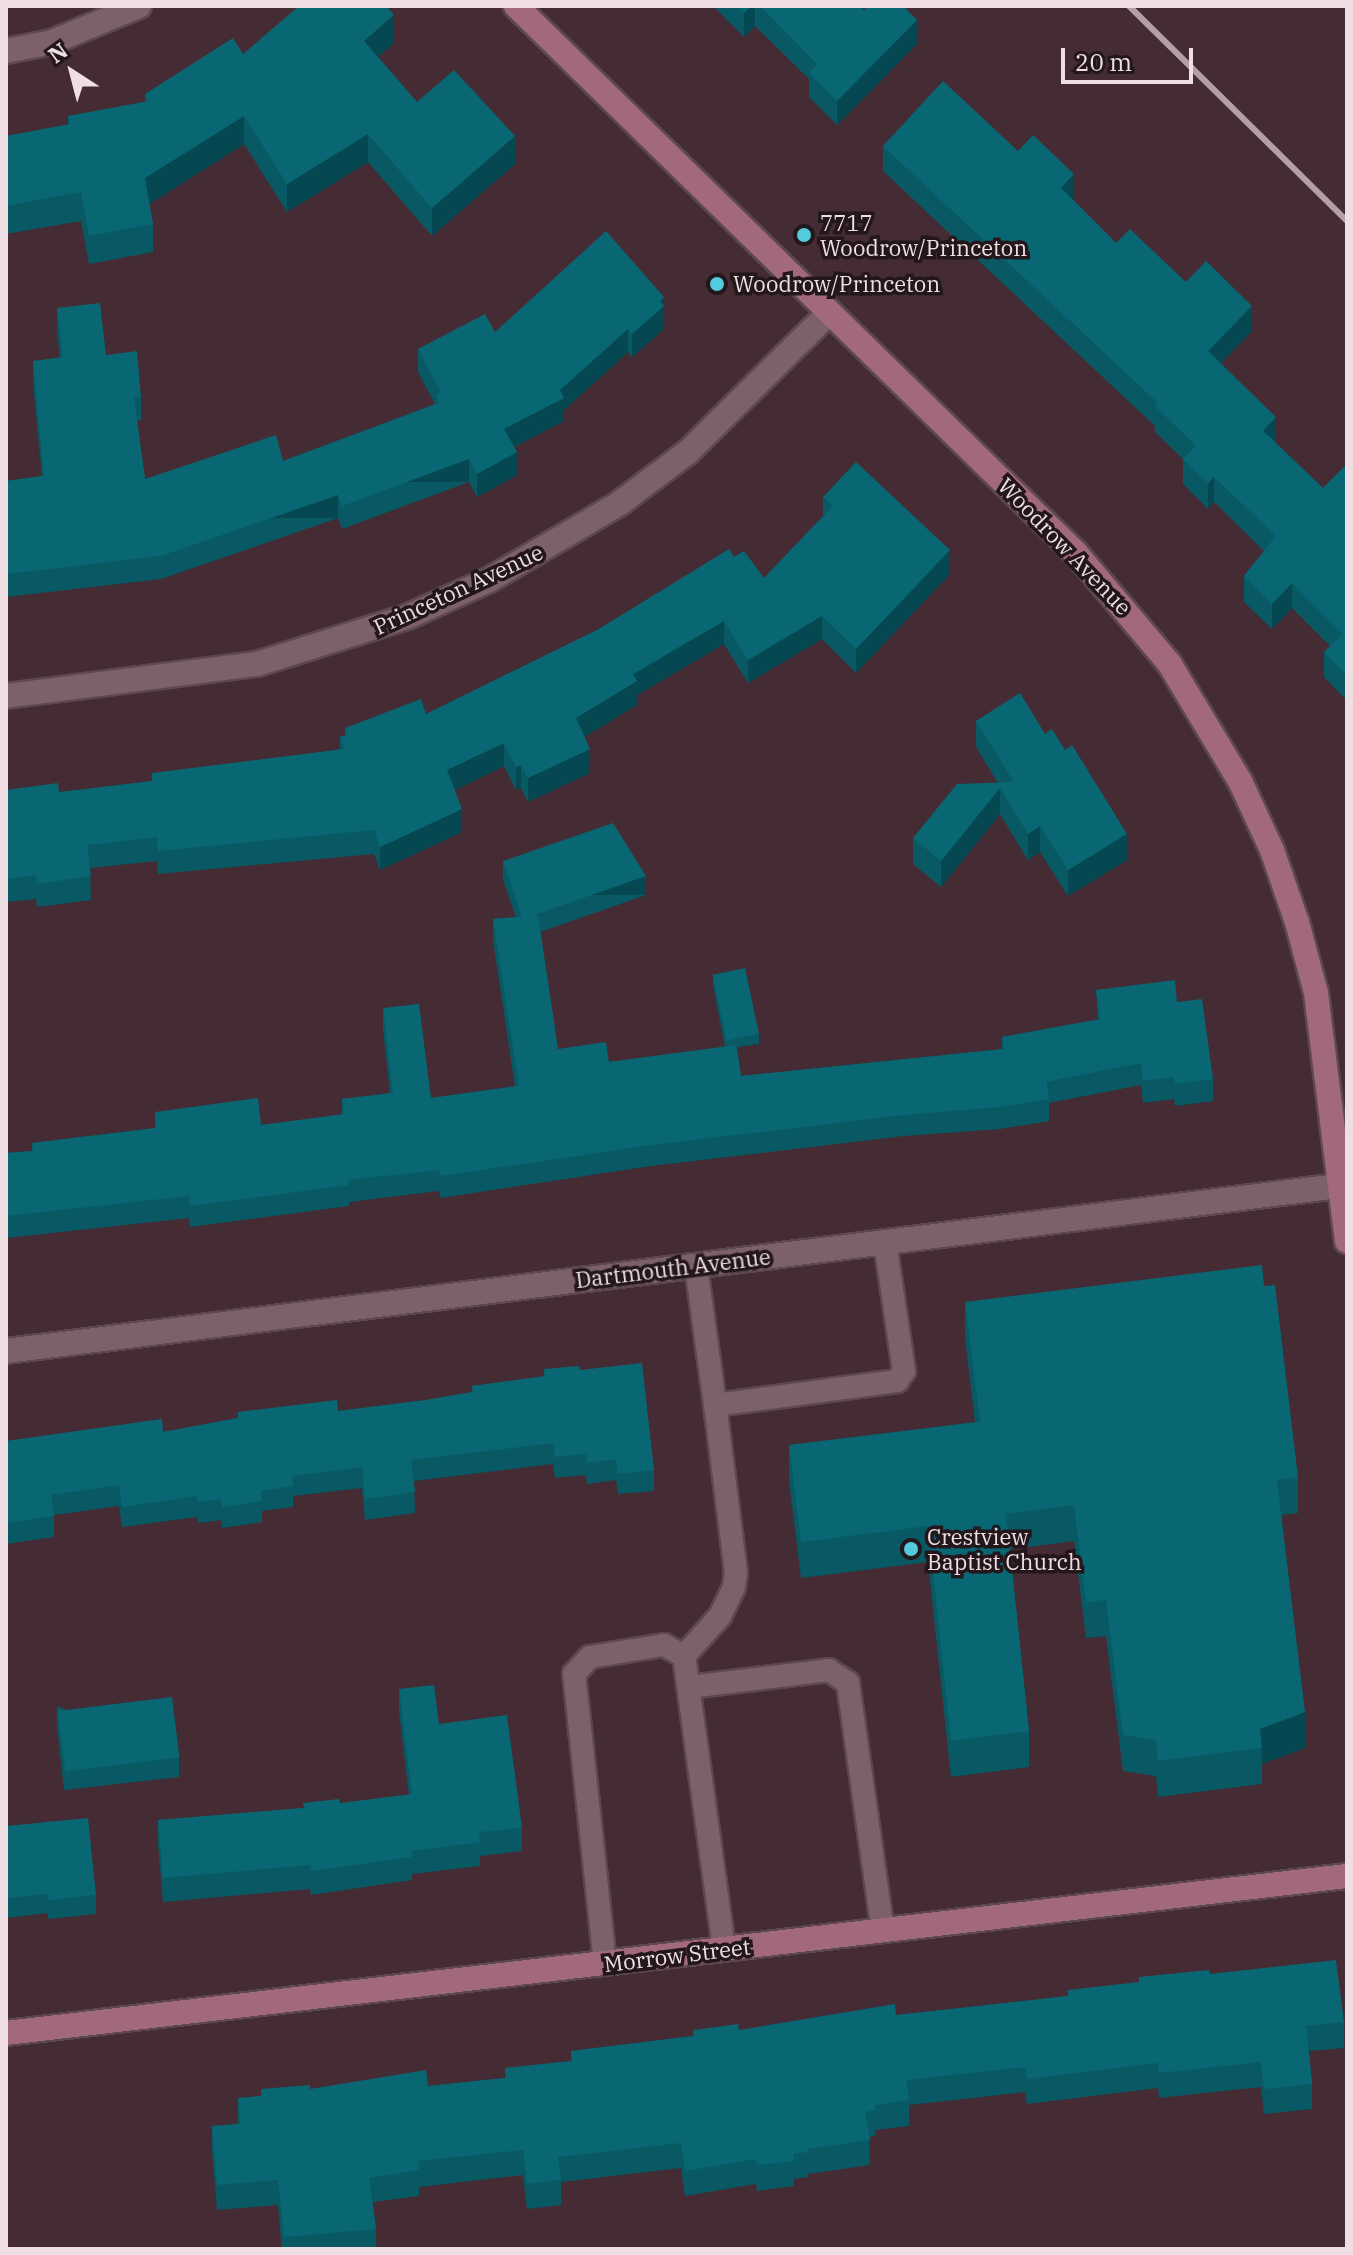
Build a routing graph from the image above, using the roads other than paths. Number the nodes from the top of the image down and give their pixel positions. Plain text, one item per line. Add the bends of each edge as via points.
1 (139, 6) edge
2 (516, 6) edge
3 (6, 51) edge
4 (830, 312) junction
5 (6, 696) edge
6 (1343, 1185) edge
7 (1347, 1241) edge
8 (885, 1242) junction
9 (696, 1266) junction
10 (6, 1351) edge
11 (715, 1405) junction
12 (684, 1656) junction
13 (689, 1687) junction
14 (1347, 1876) edge
15 (883, 1931) junction
16 (724, 1949) junction
17 (605, 1963) junction
18 (6, 2033) edge

1 - 3 street via 52,42
2 - 4 street, Woodrow Avenue
4 - 5 street, Princeton Avenue via 688,452 620,503 489,580 407,617 257,664
4 - 6 street, Woodrow Avenue via 1076,553 1145,632 1205,718 1266,837 1297,922 1316,993
6 - 7 street, Woodrow Avenue
6 - 8 street, Dartmouth Avenue
8 - 9 street, Dartmouth Avenue
8 - 11 lane via 904,1371 897,1381
9 - 10 street, Dartmouth Avenue
9 - 11 lane
11 - 12 lane via 736,1573 720,1616
12 - 13 lane
12 - 17 lane via 664,1645 590,1657 574,1674
13 - 15 lane via 829,1670 848,1683
13 - 16 lane
14 - 15 street, Morrow Street
15 - 16 street, Morrow Street
16 - 17 street, Morrow Street
17 - 18 street, Morrow Street

